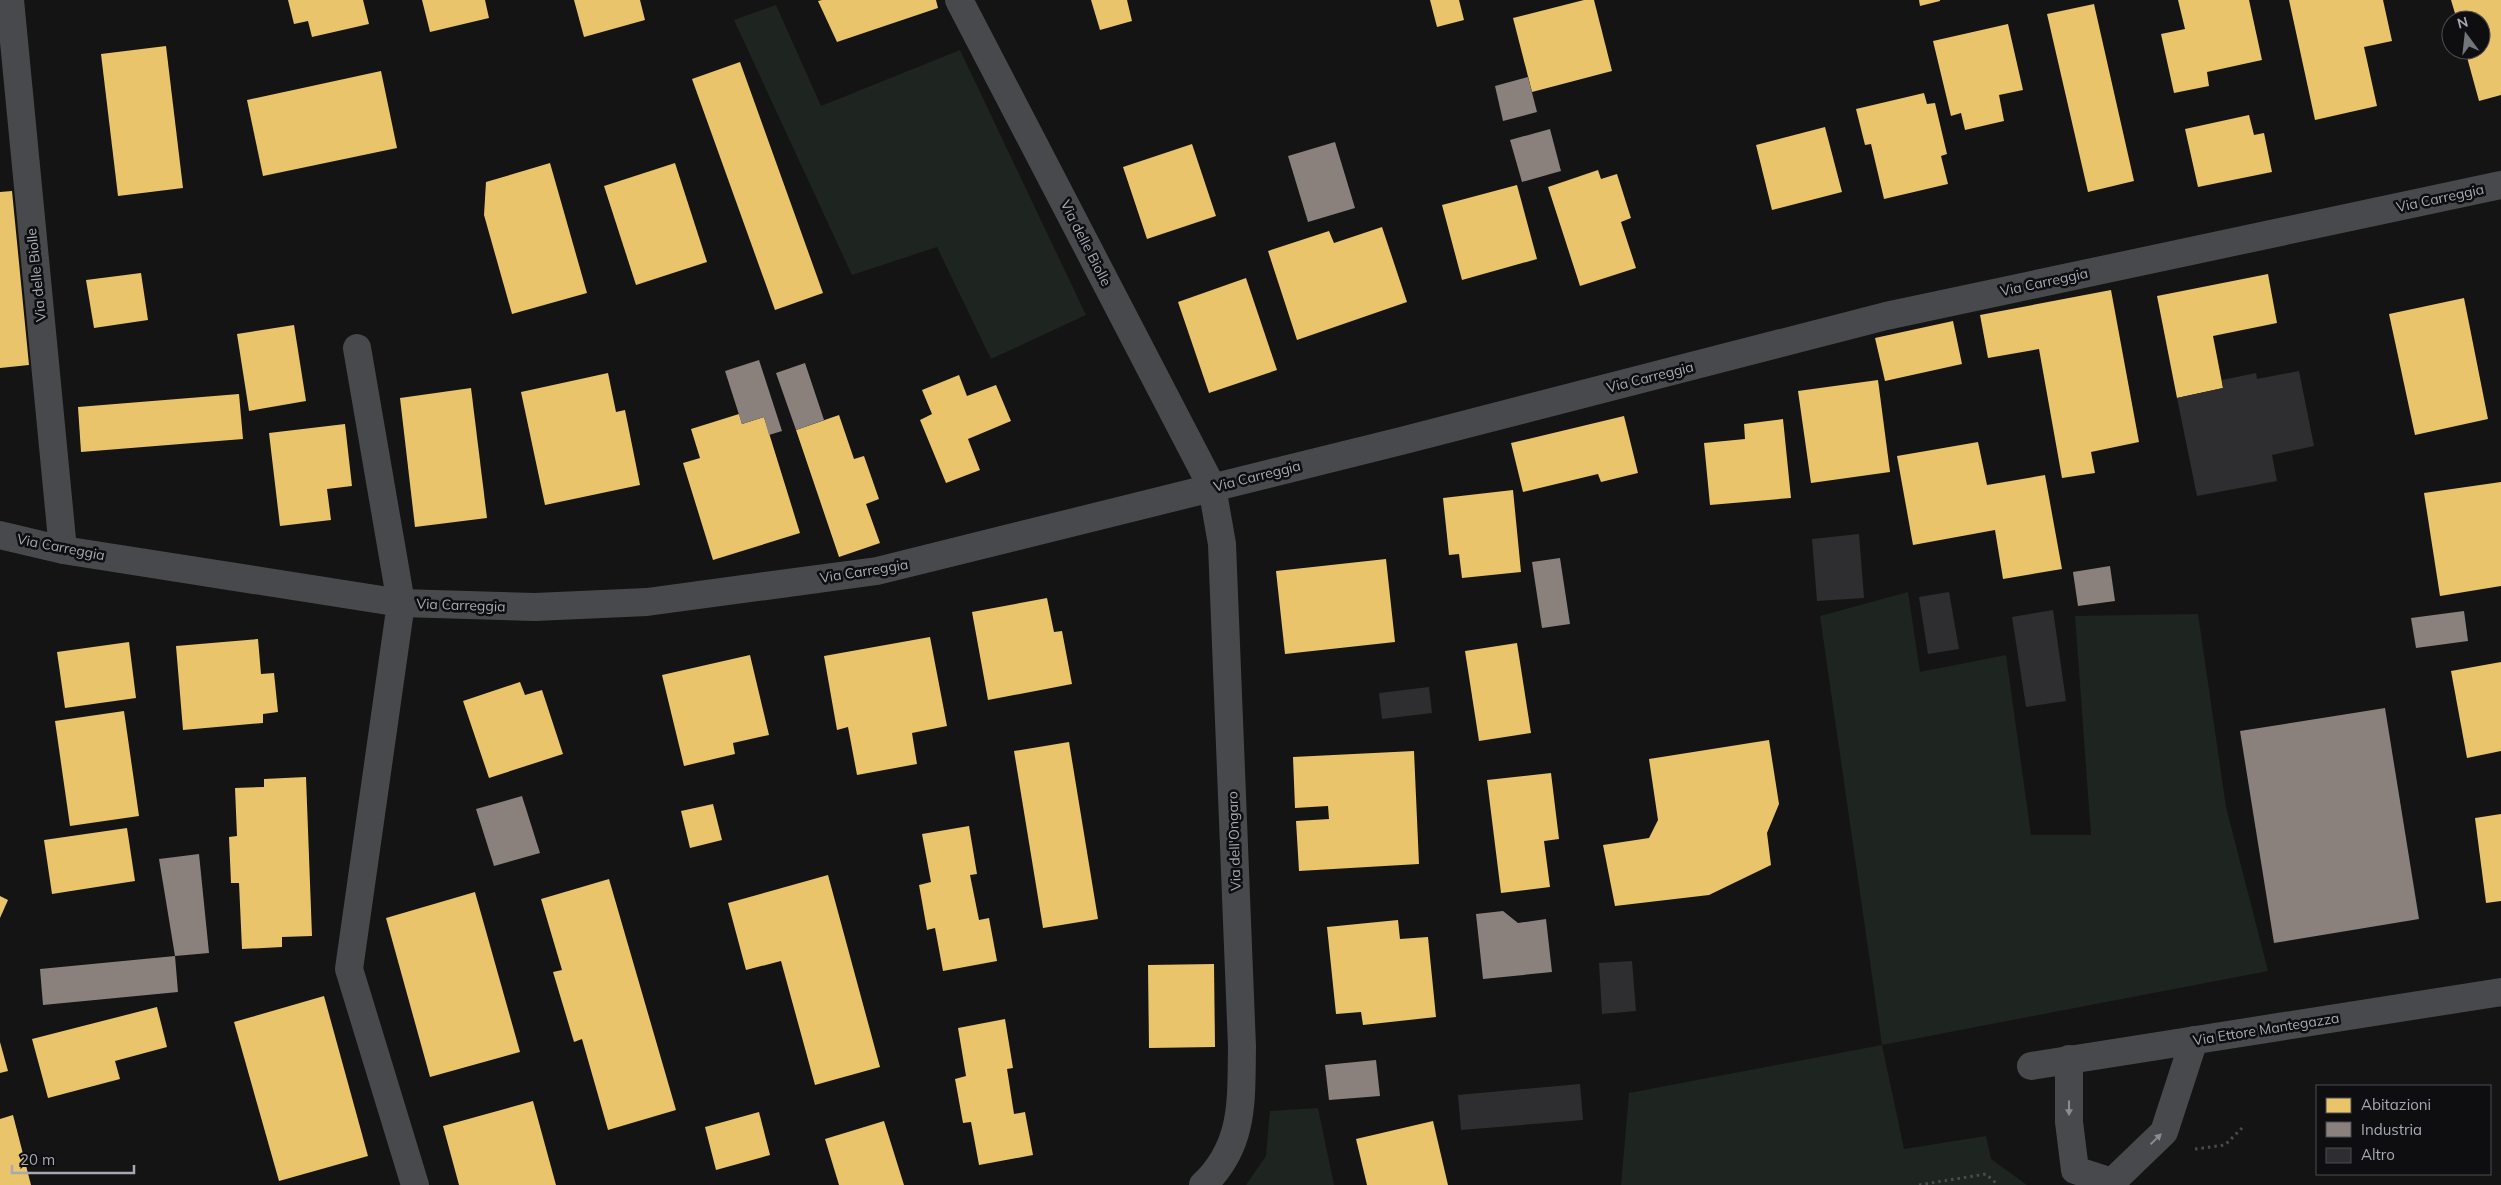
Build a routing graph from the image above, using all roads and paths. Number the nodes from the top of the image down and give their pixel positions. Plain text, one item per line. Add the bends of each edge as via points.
1 (10, 0) edge
2 (959, 0) edge
3 (2501, 185) edge
4 (357, 348) dead end
5 (1212, 486) junction
6 (0, 535) edge
7 (63, 550) junction
8 (402, 604) junction
9 (2501, 992) edge
10 (2194, 1040) junction
11 (2069, 1059) junction
12 (2031, 1066) dead end
13 (1953, 1179) junction
14 (414, 1185) edge
15 (1203, 1185) edge
16 (1919, 1185) edge
17 (1954, 1185) edge
18 (1998, 1185) edge

1 - 7 street, Via delle Biolle
2 - 5 street, Via delle Biolle
3 - 5 street, Via Carreggia via 1886,316 1410,439
4 - 8 street
5 - 8 street, Via Carreggia via 931,559 867,572 647,602 591,606
5 - 15 street, Via dell'Ongaro via 1222,544 1242,1047 1241,1113 1232,1144
6 - 7 street, Via Carreggia
7 - 8 street, Via Carreggia
8 - 14 street via 349,969
9 - 10 street, Via Ettore Mantegazza
10 - 11 street, Via Ettore Mantegazza
11 -> 10 street via 2069,1122 2075,1170 2112,1182 2164,1132
11 - 12 street, Via Ettore Mantegazza
13 - 16 path
13 - 17 path
13 - 18 path via 1986,1174

